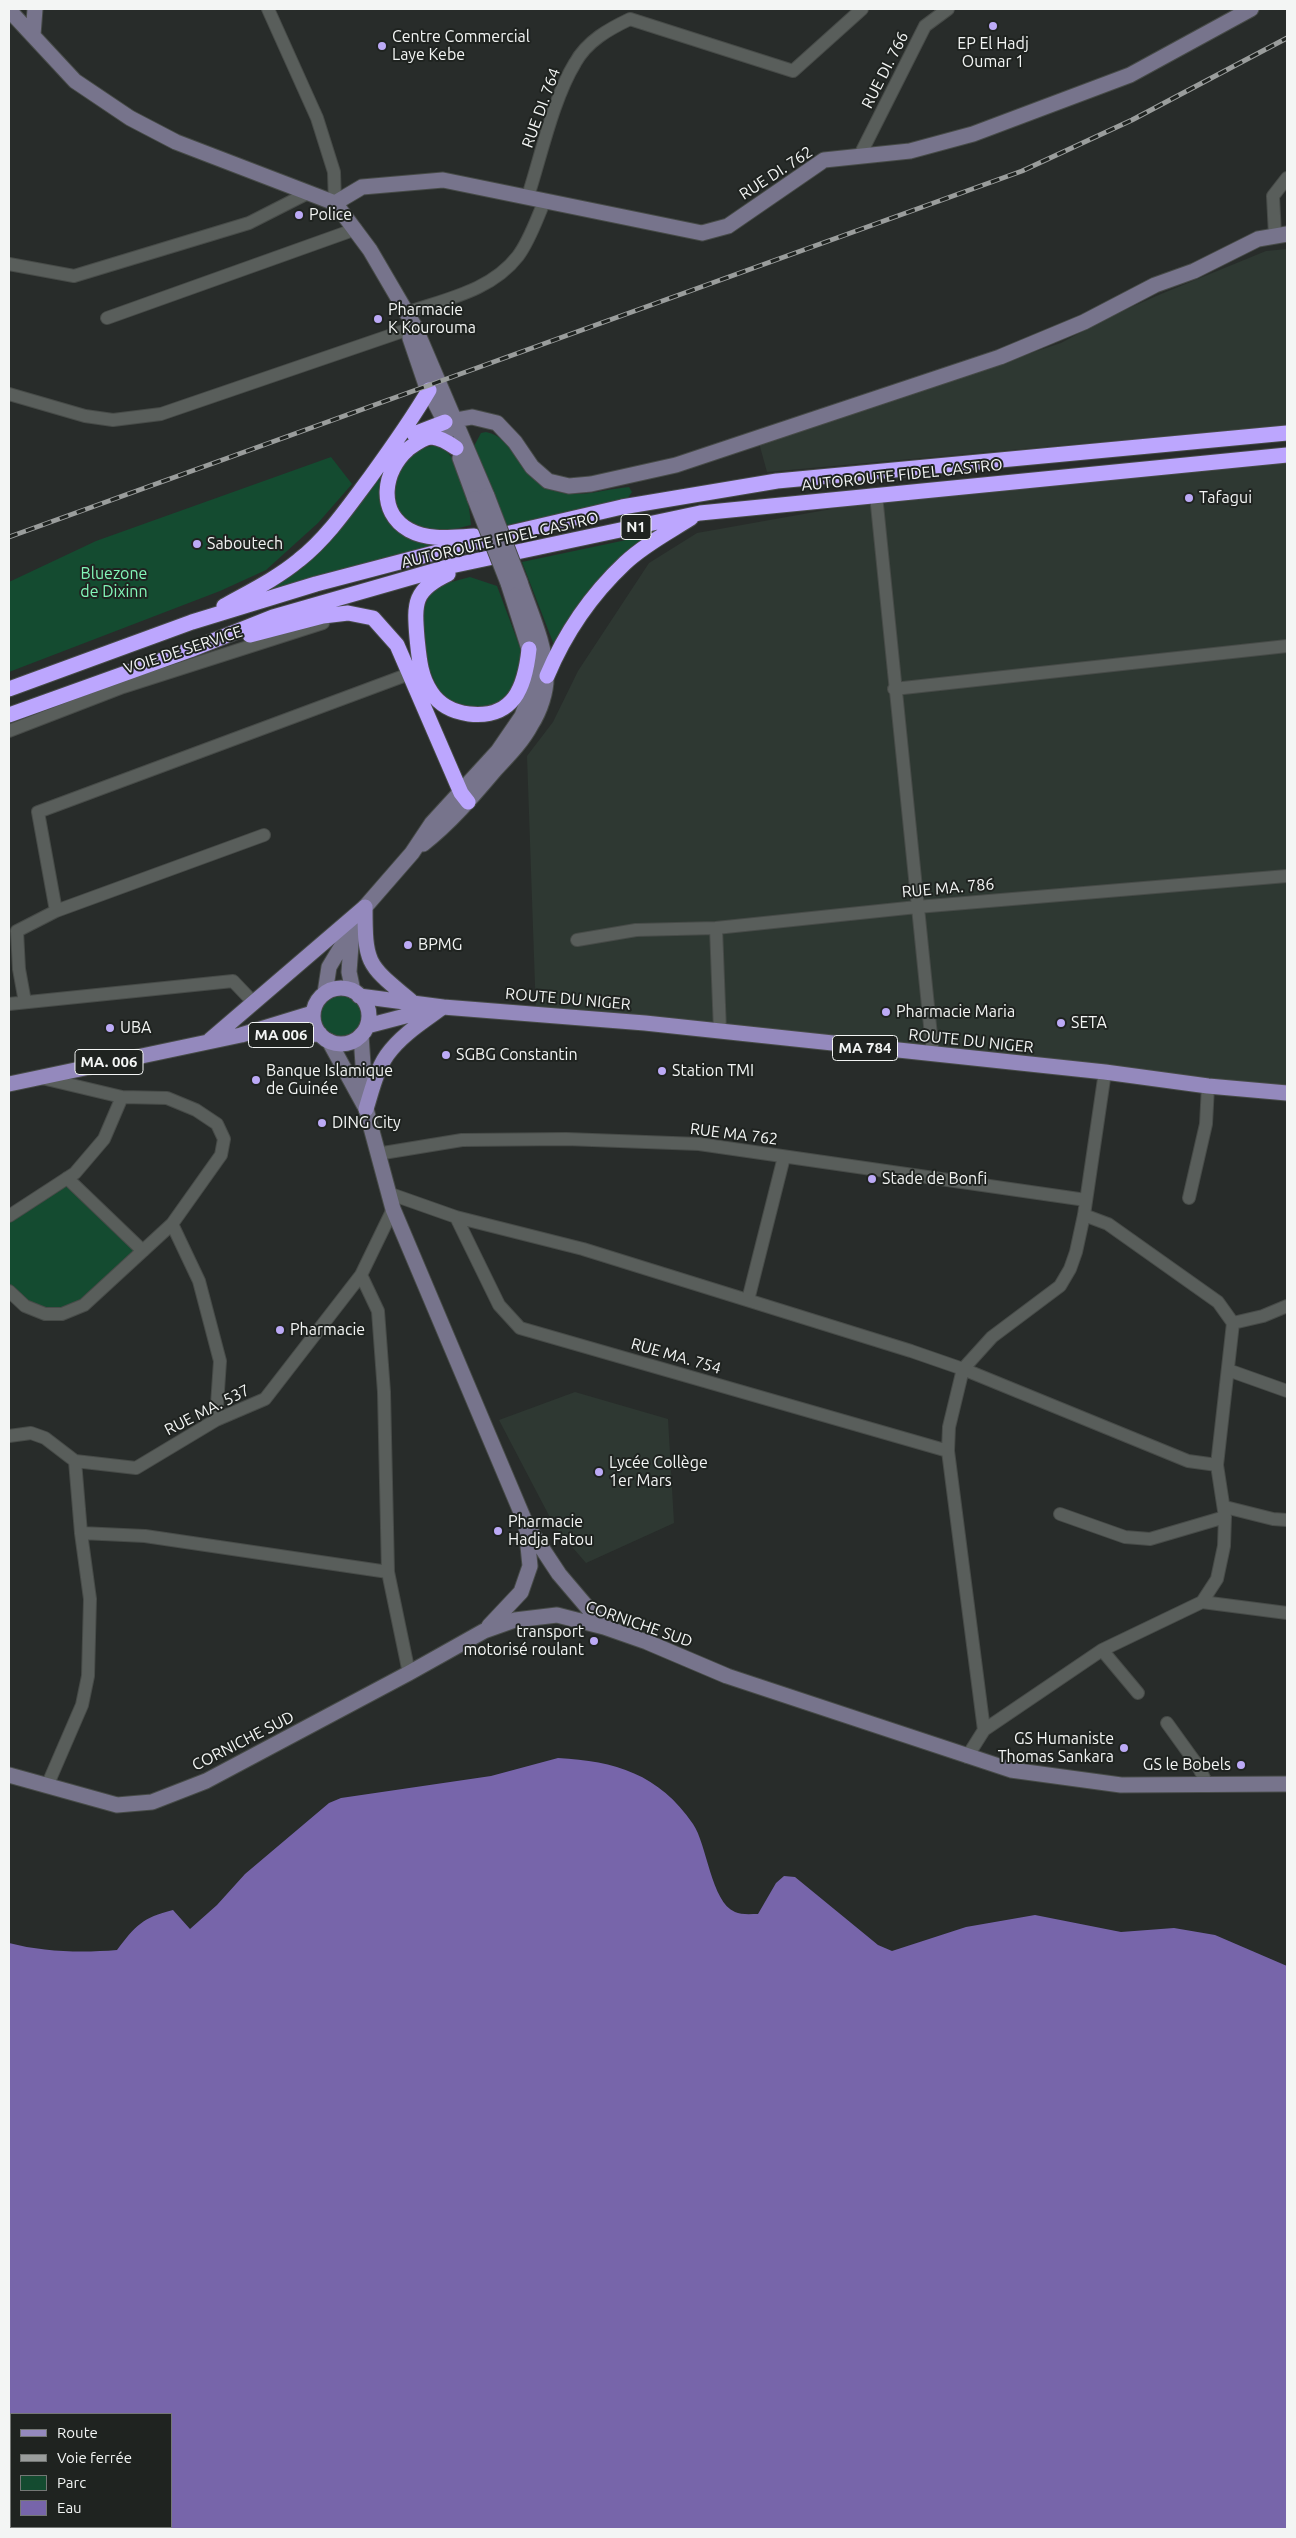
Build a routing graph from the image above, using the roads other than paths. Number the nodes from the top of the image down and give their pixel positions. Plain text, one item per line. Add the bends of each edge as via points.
1 (35, 9) edge
2 (268, 9) edge
3 (862, 9) edge
4 (948, 9) edge
5 (1251, 9) edge
6 (9, 10) edge
7 (634, 14) edge
8 (33, 35) junction
9 (860, 155) junction
10 (1287, 178) edge
11 (308, 193) junction
12 (528, 196) junction
13 (545, 200) junction
14 (335, 203) junction
15 (356, 229) junction
16 (1281, 234) edge
17 (9, 264) edge
18 (404, 311) junction
19 (107, 318) dead end
20 (411, 328) junction
21 (429, 390) junction
22 (9, 394) edge
23 (452, 425) junction
24 (1287, 433) edge
25 (430, 437) junction
26 (391, 448) junction
27 (456, 448) junction
28 (1287, 455) edge
29 (1287, 463) edge
30 (876, 495) junction
31 (481, 498) junction
32 (700, 513) junction
33 (510, 533) junction
34 (474, 562) junction
35 (514, 583) junction
36 (373, 618) junction
37 (192, 622) junction
38 (1287, 646) edge
39 (529, 649) junction
40 (190, 650) junction
41 (409, 674) junction
42 (547, 676) junction
43 (9, 689) edge
44 (894, 689) junction
45 (9, 715) edge
46 (9, 731) edge
47 (465, 797) junction
48 (264, 835) dead end
49 (1287, 876) edge
50 (365, 907) junction
51 (917, 907) junction
52 (56, 911) junction
53 (353, 926) junction
54 (716, 928) junction
55 (577, 940) dead end
56 (356, 993) junction
57 (325, 994) junction
58 (411, 1001) junction
59 (25, 1002) junction
60 (254, 1003) junction
61 (9, 1004) edge
62 (443, 1006) junction
63 (313, 1013) junction
64 (364, 1030) junction
65 (720, 1031) junction
66 (241, 1035) junction
67 (324, 1038) junction
68 (209, 1041) junction
69 (933, 1055) junction
70 (1105, 1072) junction
71 (40, 1078) junction
72 (9, 1084) edge
73 (1208, 1086) junction
74 (1287, 1093) edge
75 (122, 1097) junction
76 (366, 1109) junction
77 (377, 1154) junction
78 (784, 1156) junction
79 (67, 1178) junction
80 (388, 1193) junction
81 (1189, 1198) dead end
82 (1086, 1200) junction
83 (392, 1209) junction
84 (9, 1216) edge
85 (1084, 1216) junction
86 (456, 1217) junction
87 (172, 1224) junction
88 (143, 1251) junction
89 (361, 1274) junction
90 (9, 1291) edge
91 (748, 1300) junction
92 (1287, 1306) edge
93 (1233, 1323) junction
94 (963, 1369) junction
95 (1228, 1370) junction
96 (1287, 1391) edge
97 (216, 1420) junction
98 (9, 1436) edge
99 (948, 1450) junction
100 (75, 1461) junction
101 (1217, 1465) junction
102 (1225, 1512) junction
103 (1060, 1514) dead end
104 (1287, 1520) edge
105 (526, 1524) junction
106 (81, 1533) junction
107 (388, 1572) junction
108 (1202, 1602) junction
109 (1287, 1613) edge
110 (604, 1627) junction
111 (484, 1631) junction
112 (1102, 1650) junction
113 (409, 1673) junction
114 (1138, 1693) dead end
115 (1167, 1723) dead end
116 (984, 1730) junction
117 (967, 1756) junction
118 (9, 1775) edge
119 (1287, 1784) edge
120 (47, 1786) junction
121 (1208, 1786) junction

1 - 8 main road
2 - 14 street via 317,118 334,172
3 - 7 street, RUE DI. 764 via 793,70
4 - 9 street, RUE DI. 766 via 926,26
5 - 9 main road, RUE DI. 762 via 1130,75 972,134 910,151
6 - 8 main road
7 - 12 street, RUE DI. 764 via 606,30 575,63 559,100
8 - 11 main road via 75,81 130,118 176,142
9 - 13 main road, RUE DI. 762 via 824,160 728,226 702,233
10 - 16 street via 1273,196
11 - 14 main road
11 - 17 street via 249,223 74,276
12 - 13 main road, RUE DI. 762
12 - 14 main road, RUE DI. 762 via 443,180 362,187
13 - 18 street via 518,255 497,278 476,289
14 - 15 main road
15 - 18 main road
15 - 19 street
16 - 23 main road via 1258,239 1194,271 1155,285 1084,322 1000,357 676,465 569,486 548,481 497,424 463,417
18 - 20 main road
20 - 21 main road
20 - 22 street via 161,414 113,420 85,416
20 - 23 main road
21 - 23 main road
21 - 26 highway
23 - 25 highway
23 - 26 highway via 418,432
23 - 27 main road
23 - 31 main road
24 - 33 highway, AUTOROUTE FIDEL CASTRO / N1 via 777,481 622,507
25 - 27 highway via 439,438
25 - 33 highway via 402,455 389,476 387,501 399,523 410,531 441,538
26 - 37 highway via 342,515 300,560 268,582
27 - 31 main road
28 - 29 street
28 - 30 highway, AUTOROUTE FIDEL CASTRO / N1
30 - 32 highway, AUTOROUTE FIDEL CASTRO / N1
30 - 44 street
31 - 35 main road, bridge
32 - 34 highway, AUTOROUTE FIDEL CASTRO / N1
32 - 42 highway via 625,563 574,622 560,644
33 - 37 highway, AUTOROUTE FIDEL CASTRO / N1 via 316,584
34 - 39 highway via 436,580 419,593 415,604 420,670 431,692 444,706 456,712 483,716 495,714 517,694 526,673
34 - 40 highway, AUTOROUTE FIDEL CASTRO / N1 via 273,617
35 - 39 main road
35 - 42 main road via 542,648
36 - 40 highway via 348,613 323,616
36 - 41 highway via 398,645
36 - 46 street, VOIE DE SERVICE via 327,622 238,648 123,687
37 - 43 highway, AUTOROUTE FIDEL CASTRO / N1
38 - 44 street
39 - 47 main road via 533,672 531,692 522,716
40 - 45 highway, AUTOROUTE FIDEL CASTRO / N1
41 - 47 highway
41 - 52 street via 38,812
42 - 47 main road via 542,703 531,726
44 - 51 street
47 - 50 main road via 432,823 412,853
48 - 52 street
49 - 51 street, RUE MA. 786
50 - 53 main road
50 - 58 main road via 365,948 370,963
50 - 60 main road
51 - 54 street, RUE MA. 786
51 - 69 street
52 - 59 street via 17,931 18,969
53 - 56 main road via 349,972
53 - 57 main road via 329,967
54 - 55 street, RUE MA. 786 via 636,930
54 - 65 street
56 - 57 main road via 334,990
56 - 58 main road, ROUTE DU NIGER
56 - 64 main road via 368,1009
57 - 63 main road via 315,1005
58 - 62 main road, ROUTE DU NIGER
59 - 60 street via 233,981
59 - 61 street
60 - 68 main road
62 - 64 main road, ROUTE DU NIGER
62 - 65 main road, ROUTE DU NIGER / MA 784
62 - 76 main road via 388,1054 378,1072
63 - 66 main road, MA 006
63 - 67 main road via 316,1028
64 - 67 main road via 346,1044
64 - 76 main road
65 - 69 main road, ROUTE DU NIGER / MA 784
66 - 67 main road, MA 006
66 - 68 main road
67 - 76 main road
68 - 71 main road, MA. 006
69 - 70 main road, ROUTE DU NIGER / MA 784
70 - 73 main road, ROUTE DU NIGER / MA 784
70 - 82 street
71 - 72 main road, MA. 006
71 - 75 street
73 - 74 main road, ROUTE DU NIGER / MA 784
73 - 81 street via 1206,1124
75 - 79 street via 104,1139
75 - 87 street via 167,1098 189,1107 217,1124 224,1139 221,1155
76 - 77 main road
77 - 78 street, RUE MA 762 via 462,1140 566,1139 699,1144
77 - 80 main road
78 - 82 street, RUE MA 762
78 - 91 street
79 - 84 street
79 - 88 street
80 - 83 main road
80 - 86 street
82 - 85 street
83 - 89 street, RUE MA. 537
83 - 105 main road
85 - 93 street via 1108,1224 1218,1302
85 - 94 street via 1076,1252 1060,1286 992,1337
86 - 91 street via 583,1249
86 - 99 street, RUE MA. 754 via 499,1305 520,1328
87 - 88 street
87 - 97 street via 199,1281 220,1361
88 - 90 street via 84,1305 62,1314 46,1314 24,1306
89 - 97 street, RUE MA. 537 via 265,1399
89 - 107 street via 378,1311 384,1392
91 - 94 street
92 - 93 street
93 - 95 street
94 - 99 street via 949,1427
94 - 101 street via 1188,1461
95 - 96 street
95 - 101 street
97 - 100 street, RUE MA. 537 via 136,1468
98 - 100 street via 31,1433 45,1438
99 - 116 street
100 - 106 street
101 - 102 street
102 - 103 street via 1150,1539 1125,1537
102 - 104 street
102 - 108 street via 1224,1546 1217,1579
105 - 110 main road via 559,1574
105 - 111 main road via 530,1566 521,1592
106 - 107 street via 145,1536
106 - 120 street via 90,1599 88,1676 82,1705
107 - 113 street
108 - 109 street
108 - 112 street
110 - 111 main road, CORNICHE SUD via 557,1615 515,1620
110 - 117 main road, CORNICHE SUD via 727,1676
111 - 113 main road, CORNICHE SUD
112 - 114 street
112 - 116 street
113 - 120 main road, CORNICHE SUD via 206,1781 152,1802 117,1805
115 - 121 street via 1198,1766
116 - 117 street
117 - 121 main road, CORNICHE SUD via 1040,1776 1121,1785
118 - 120 main road, CORNICHE SUD
119 - 121 main road, CORNICHE SUD

